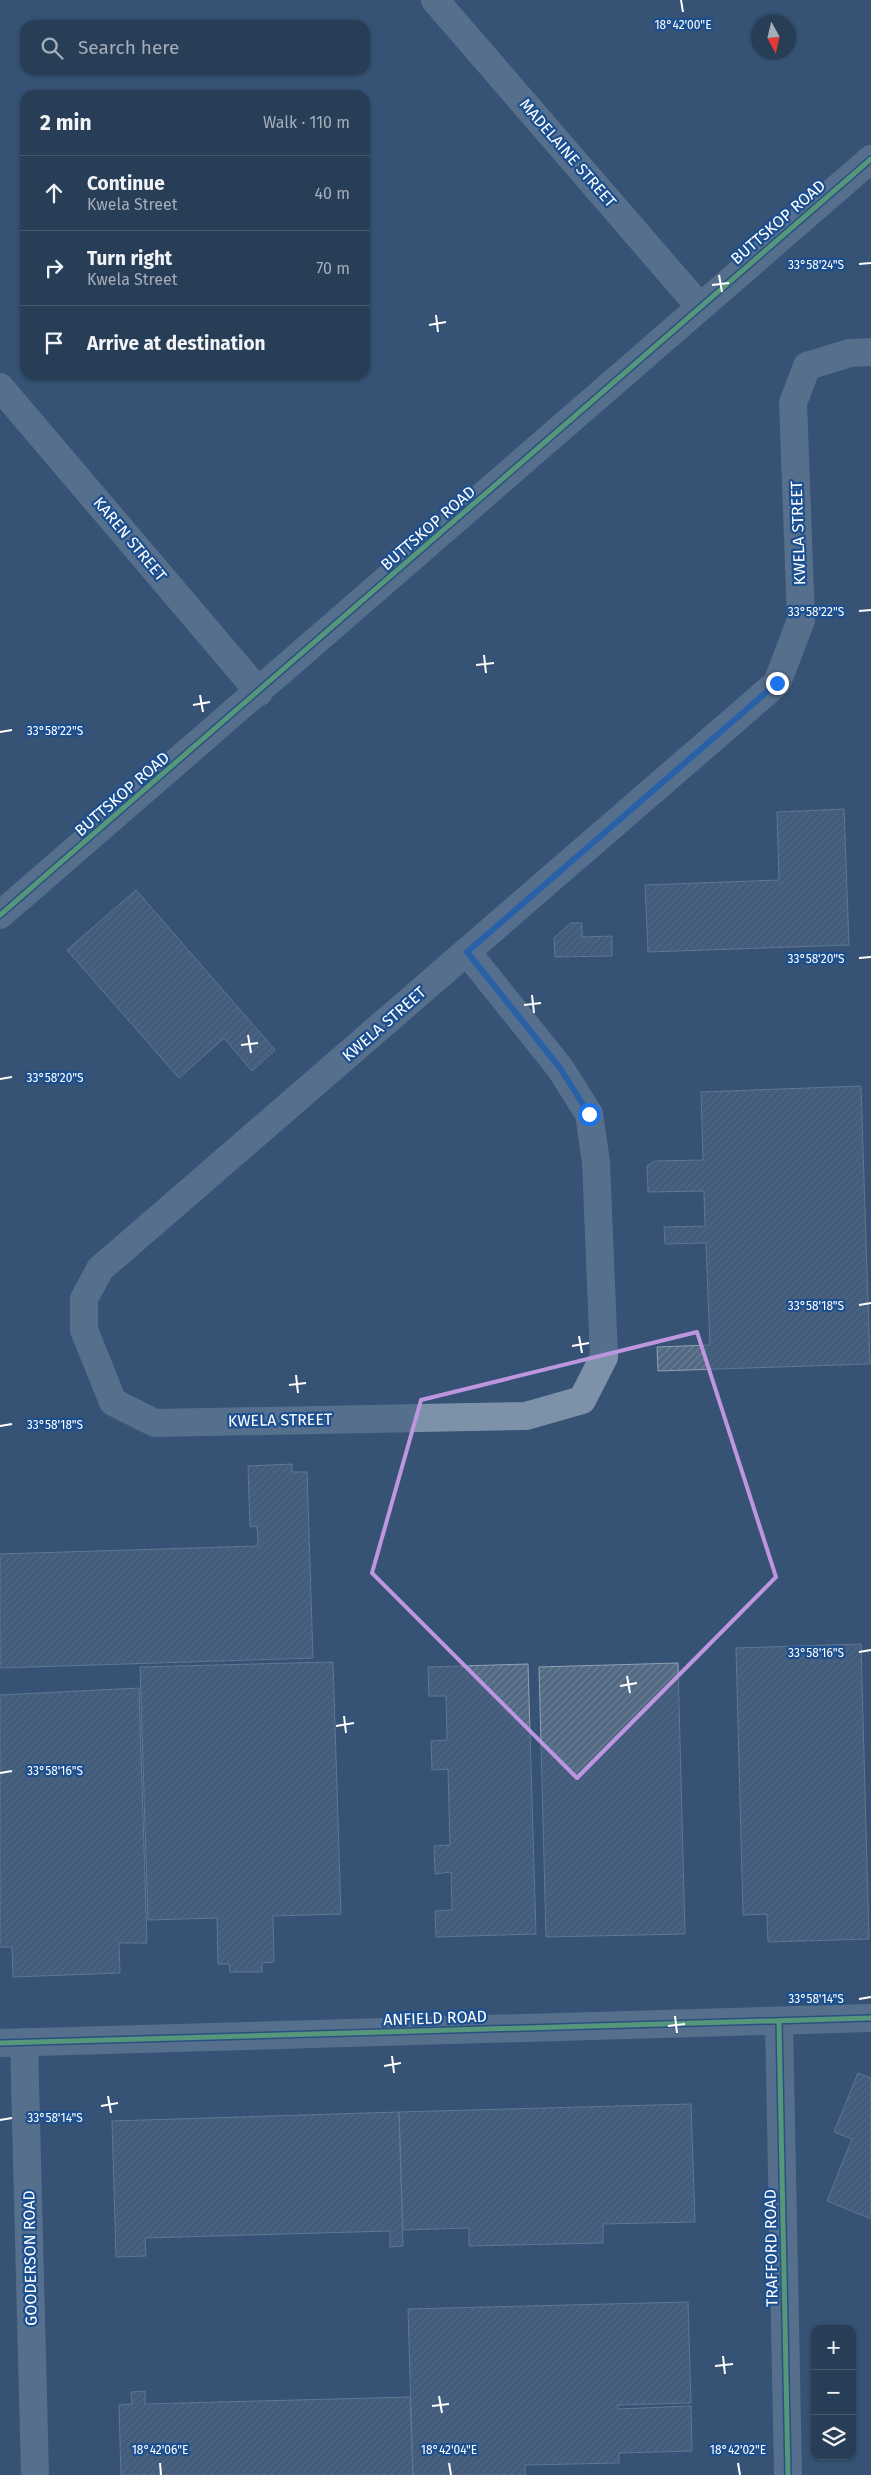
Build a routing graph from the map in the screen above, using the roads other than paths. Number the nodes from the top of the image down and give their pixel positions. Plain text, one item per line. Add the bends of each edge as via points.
1 (435, 0) edge
2 (871, 159) edge
3 (700, 307) junction
4 (871, 352) edge
5 (0, 387) edge
6 (259, 692) junction
7 (0, 915) edge
8 (467, 952) junction
9 (871, 2018) edge
10 (778, 2021) junction
11 (12, 2042) edge
12 (35, 2475) edge
13 (788, 2475) edge

1 - 3 street, MADELAINE STREET
2 - 3 street, BUTTSKOP ROAD
3 - 6 street, BUTTSKOP ROAD
4 - 8 street, KWELA STREET via 850,353 807,366 793,403 801,620 777,683
5 - 6 street, KAREN STREET
6 - 7 street, BUTTSKOP ROAD
8 - 8 street, KWELA STREET via 560,1068 589,1114 596,1162 604,1357 582,1400 526,1416 155,1423 113,1402 84,1330 84,1299 100,1269
9 - 10 street, ANFIELD ROAD
10 - 11 street, ANFIELD ROAD
10 - 13 street, TRAFFORD ROAD
11 - 12 street, GOODERSON ROAD

